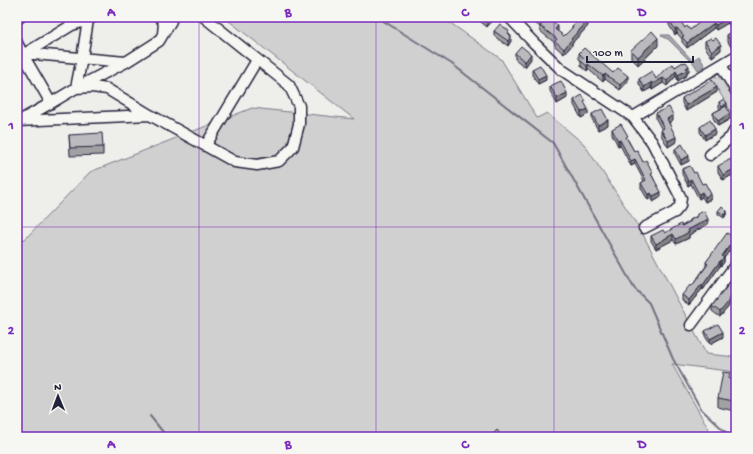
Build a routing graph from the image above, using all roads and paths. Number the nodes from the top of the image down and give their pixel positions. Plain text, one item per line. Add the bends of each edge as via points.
1 (20, 17) edge
2 (160, 17) edge
3 (204, 17) edge
4 (509, 17) edge
5 (90, 18) edge
6 (174, 18) edge
7 (17, 19) edge
8 (163, 34) junction
9 (17, 43) edge
10 (24, 53) junction
11 (736, 56) edge
12 (82, 58) junction
13 (257, 60) junction
14 (126, 62) junction
15 (721, 65) junction
16 (76, 88) junction
17 (736, 91) edge
18 (51, 103) junction
19 (150, 115) junction
20 (633, 116) junction
21 (17, 121) edge
22 (736, 128) edge
23 (206, 145) junction
24 (710, 155) dead end
25 (644, 228) dead end
26 (736, 264) edge
27 (691, 325) dead end

1 - 7 street
2 - 8 street via 164,23
3 - 13 street
4 - 20 street via 562,70
5 - 10 street via 72,25
5 - 12 street
6 - 8 street
8 - 14 street via 159,40
9 - 10 street
10 - 12 street
10 - 18 street
11 - 15 street
12 - 14 street
12 - 16 street
13 - 23 street
13 - 23 street via 289,85 299,106 299,124 293,146 279,161 257,166 234,162
14 - 16 street
15 - 17 street
15 - 20 street
16 - 18 street
16 - 19 street via 107,89
18 - 21 street
19 - 21 street
19 - 23 street
20 - 25 street via 652,142 681,198 676,212
22 - 24 street via 731,137
26 - 27 street

